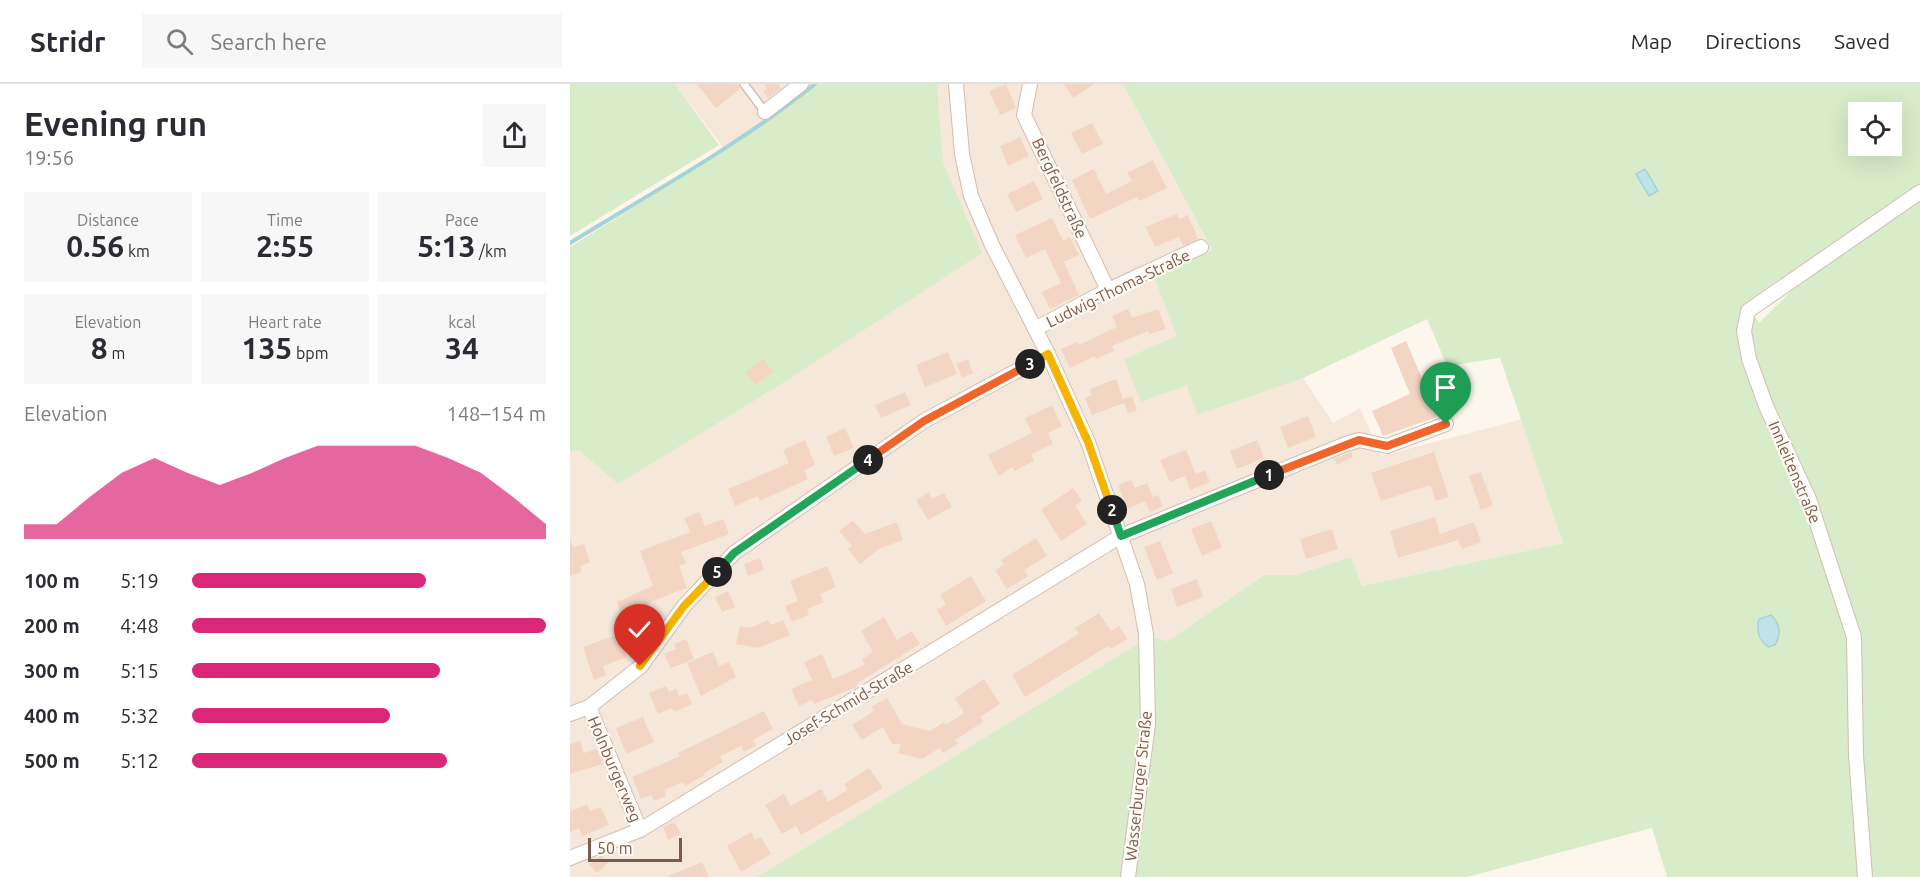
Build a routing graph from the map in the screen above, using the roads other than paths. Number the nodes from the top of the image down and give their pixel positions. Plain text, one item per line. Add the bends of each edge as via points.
1 (744, 84) edge
2 (801, 84) edge
3 (956, 84) edge
4 (1030, 84) edge
5 (765, 112) joint
6 (1920, 192) edge
7 (1201, 247) dead end
8 (1108, 290) junction
9 (1035, 329) junction
10 (1048, 354) junction
11 (1446, 424) dead end
12 (1121, 536) junction
13 (589, 707) junction
14 (570, 714) edge
15 (640, 830) junction
16 (570, 858) edge
17 (1128, 877) edge
18 (1865, 877) edge

1 - 5 lane
2 - 5 street
3 - 9 street, Wasserburger Straße via 962,154 971,196
4 - 8 street, Bergfeldstraße via 1024,115
6 - 18 street, Innleitenstraße via 1748,312 1745,320 1749,359 1809,499 1854,637 1856,755
7 - 8 street, Ludwig-Thoma-Straße
8 - 9 street, Ludwig-Thoma-Straße
9 - 10 street, Wasserburger Straße
10 - 12 street, Wasserburger Straße via 1088,442
10 - 13 street via 924,421 734,553 684,606 640,666
11 - 12 street, Josef-Schmid-Straße via 1387,446 1359,440 1346,444
12 - 15 street, Josef-Schmid-Straße
12 - 17 street, Wasserburger Straße via 1137,584 1146,634 1148,724
13 - 14 street
13 - 15 street, Holnburgerweg
15 - 16 street, Josef-Schmid-Straße

